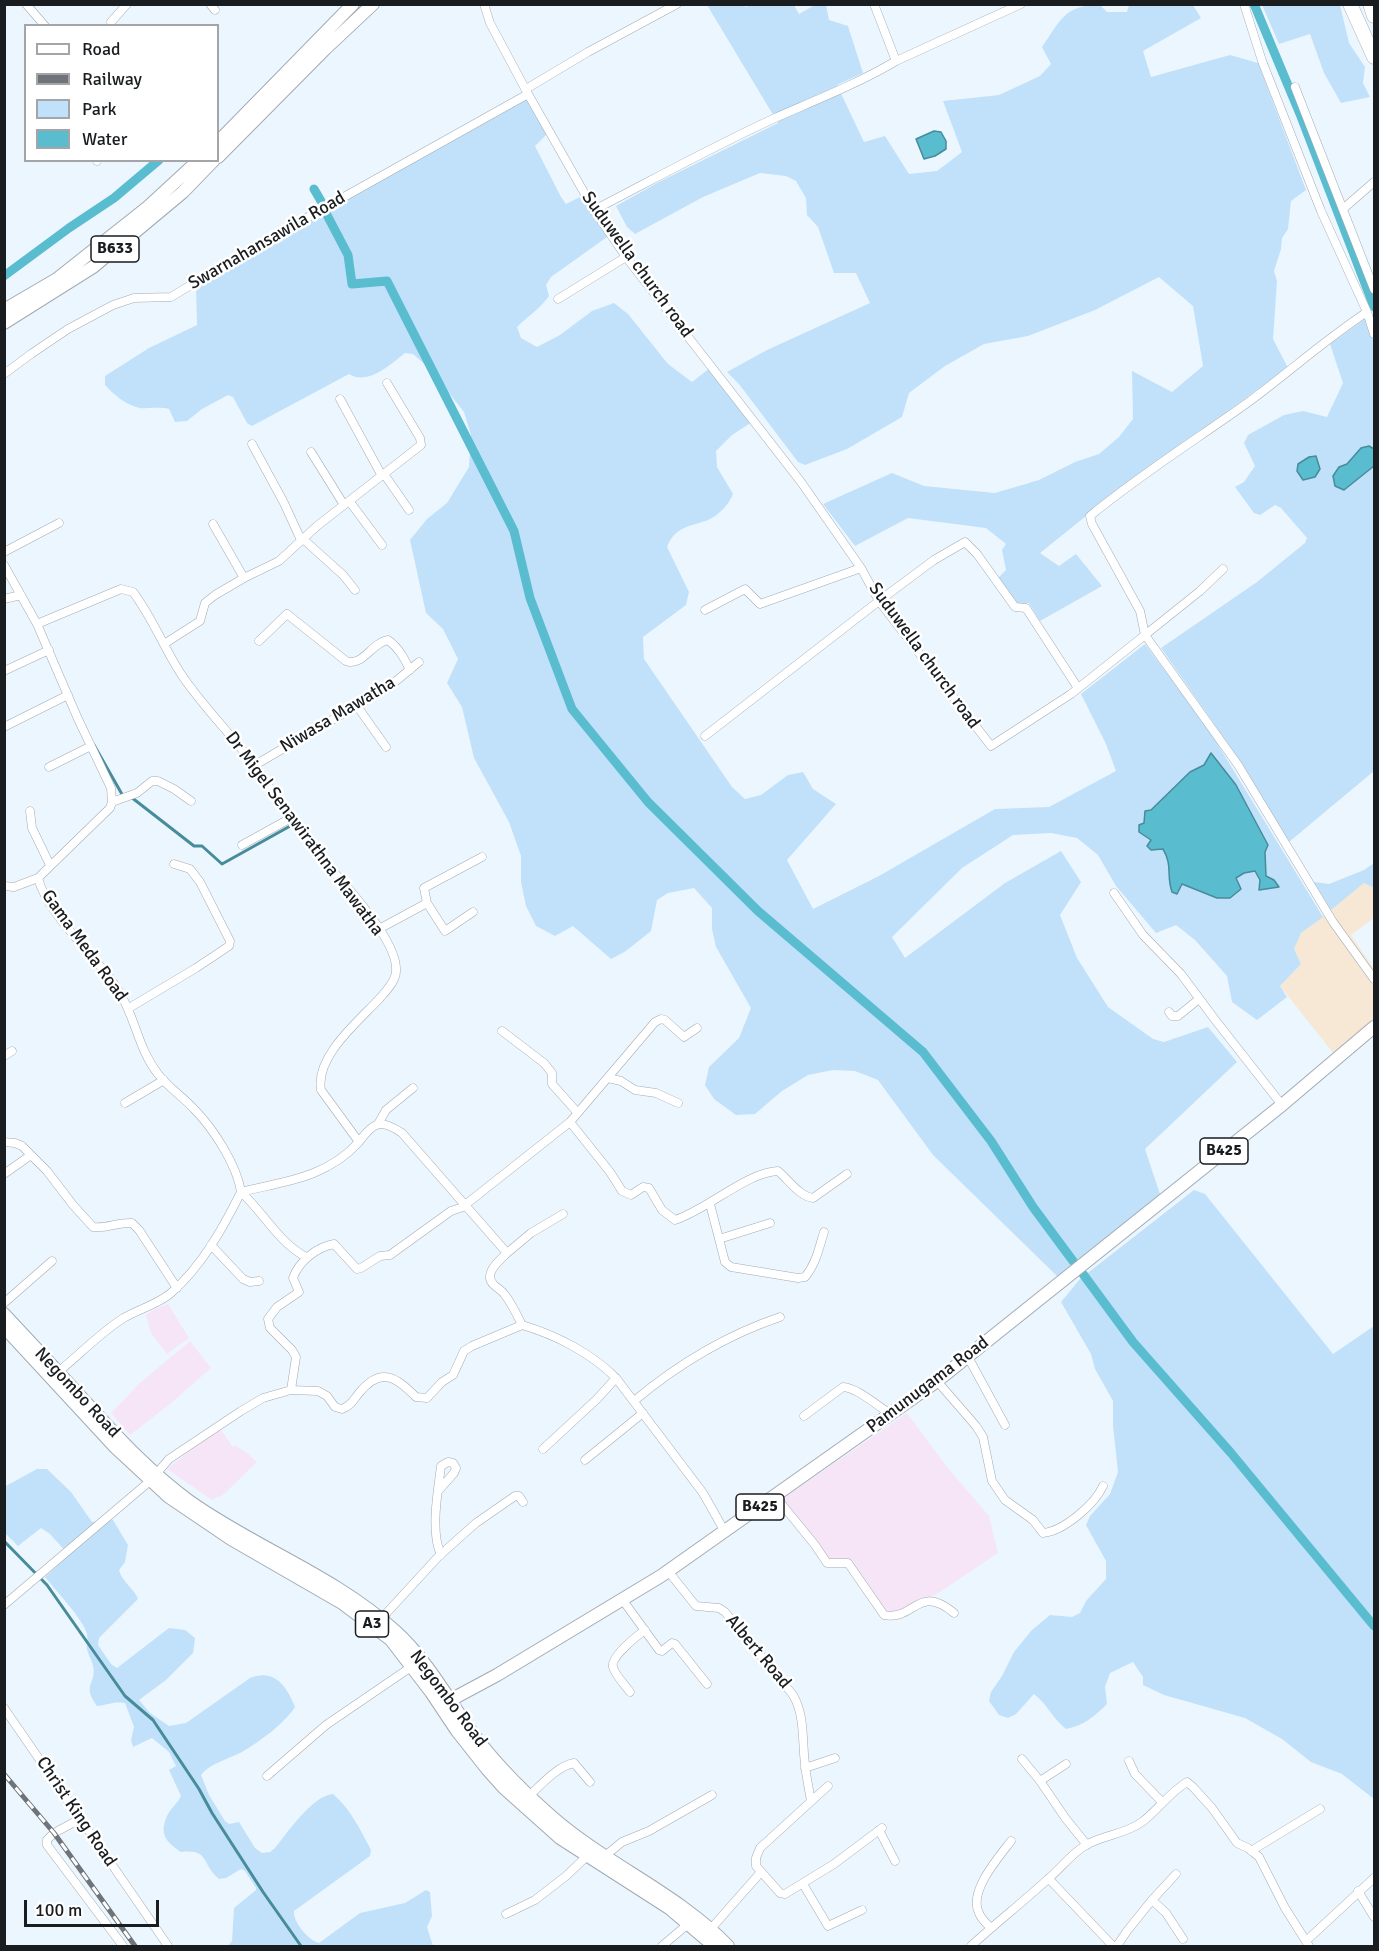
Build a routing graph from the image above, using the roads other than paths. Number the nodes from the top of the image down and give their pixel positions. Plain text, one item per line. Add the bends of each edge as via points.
1 (26, 4) edge
2 (127, 4) edge
3 (353, 4) edge
4 (373, 4) edge
5 (484, 4) edge
6 (677, 4) edge
7 (874, 4) edge
8 (1021, 4) edge
9 (1244, 4) edge
10 (1350, 4) edge
11 (1370, 4) edge
12 (1374, 16) edge
13 (111, 22) dead end
14 (43, 24) edge
15 (1374, 57) edge
16 (896, 61) junction
17 (1295, 87) dead end
18 (527, 92) junction
19 (219, 141) edge
20 (219, 156) edge
21 (197, 162) edge
22 (213, 162) edge
23 (1374, 182) edge
24 (1344, 208) junction
25 (594, 210) junction
26 (626, 257) junction
27 (1374, 289) edge
28 (558, 299) dead end
29 (4, 310) edge
30 (1367, 312) junction
31 (4, 323) edge
32 (1374, 334) edge
33 (4, 374) edge
34 (387, 383) dead end
35 (340, 399) dead end
36 (252, 444) dead end
37 (311, 452) dead end
38 (383, 475) junction
39 (347, 503) junction
40 (409, 510) dead end
41 (59, 523) dead end
42 (213, 524) dead end
43 (301, 539) junction
44 (382, 545) dead end
45 (4, 552) edge
46 (4, 565) edge
47 (861, 568) junction
48 (1223, 569) dead end
49 (244, 578) junction
50 (355, 590) dead end
51 (21, 595) junction
52 (4, 599) edge
53 (879, 600) junction
54 (705, 610) dead end
55 (37, 624) junction
56 (1145, 635) junction
57 (259, 641) dead end
58 (164, 644) junction
59 (49, 650) junction
60 (419, 662) dead end
61 (410, 670) junction
62 (4, 671) edge
63 (1078, 688) junction
64 (68, 696) junction
65 (357, 706) junction
66 (4, 727) edge
67 (705, 736) dead end
68 (91, 746) junction
69 (386, 747) dead end
70 (255, 765) junction
71 (49, 767) dead end
72 (191, 801) dead end
73 (112, 802) junction
74 (30, 811) dead end
75 (291, 818) junction
76 (242, 845) dead end
77 (482, 857) dead end
78 (50, 864) junction
79 (174, 864) dead end
80 (38, 878) junction
81 (4, 886) edge
82 (1114, 893) dead end
83 (427, 903) junction
84 (473, 912) dead end
85 (379, 929) junction
86 (1374, 980) edge
87 (1199, 999) junction
88 (129, 1008) junction
89 (1169, 1012) dead end
90 (1374, 1027) edge
91 (697, 1028) dead end
92 (502, 1031) dead end
93 (12, 1051) dead end
94 (4, 1056) edge
95 (608, 1078) junction
96 (164, 1080) junction
97 (413, 1088) dead end
98 (125, 1103) dead end
99 (678, 1103) dead end
100 (1282, 1105) junction
101 (577, 1112) junction
102 (570, 1122) junction
103 (378, 1124) junction
104 (4, 1142) edge
105 (359, 1142) junction
106 (31, 1155) junction
107 (4, 1174) edge
108 (847, 1174) dead end
109 (241, 1192) junction
110 (710, 1204) junction
111 (465, 1206) junction
112 (563, 1214) dead end
113 (770, 1223) dead end
114 (824, 1232) dead end
115 (719, 1239) junction
116 (211, 1245) junction
117 (507, 1252) junction
118 (306, 1257) junction
119 (52, 1261) dead end
120 (259, 1281) dead end
121 (177, 1287) junction
122 (4, 1303) edge
123 (4, 1314) edge
124 (780, 1317) dead end
125 (522, 1325) junction
126 (4, 1327) edge
127 (968, 1357) junction
128 (58, 1372) junction
129 (616, 1378) junction
130 (937, 1381) junction
131 (291, 1390) junction
132 (634, 1401) junction
133 (643, 1413) junction
134 (891, 1414) junction
135 (804, 1416) dead end
136 (1005, 1425) dead end
137 (543, 1449) dead end
138 (585, 1460) dead end
139 (153, 1477) junction
140 (1103, 1486) dead end
141 (438, 1491) dead end
142 (775, 1496) junction
143 (523, 1502) dead end
144 (725, 1532) junction
145 (441, 1555) junction
146 (668, 1570) junction
147 (622, 1599) junction
148 (4, 1605) edge
149 (954, 1613) dead end
150 (381, 1619) junction
151 (645, 1630) junction
152 (411, 1667) junction
153 (707, 1684) dead end
154 (630, 1692) dead end
155 (445, 1703) junction
156 (4, 1708) edge
157 (835, 1758) dead end
158 (1022, 1759) dead end
159 (1129, 1761) dead end
160 (1066, 1764) dead end
161 (806, 1768) junction
162 (267, 1776) dead end
163 (1040, 1781) junction
164 (590, 1782) dead end
165 (828, 1786) dead end
166 (712, 1795) dead end
167 (525, 1800) junction
168 (811, 1801) junction
169 (1162, 1802) junction
170 (1320, 1809) dead end
171 (80, 1819) junction
172 (1011, 1841) dead end
173 (1087, 1845) junction
174 (1251, 1851) junction
175 (587, 1856) junction
176 (605, 1856) junction
177 (895, 1861) dead end
178 (761, 1872) junction
179 (1176, 1874) dead end
180 (1374, 1878) edge
181 (1049, 1879) junction
182 (803, 1884) junction
183 (1358, 1891) junction
184 (1152, 1900) junction
185 (862, 1910) dead end
186 (506, 1914) dead end
187 (1374, 1917) edge
188 (688, 1924) junction
189 (991, 1928) junction
190 (707, 1933) junction
191 (1183, 1939) dead end
192 (1307, 1944) edge
193 (123, 1947) edge
194 (168, 1947) edge
195 (662, 1947) edge
196 (714, 1947) edge
197 (728, 1947) edge
198 (971, 1947) edge
199 (1115, 1947) edge

1 - 14 street
2 - 13 street
3 - 19 main road
4 - 20 main road, B633
5 - 18 street, Suduwella church road
6 - 18 street, Swarnahansawila Road via 588,52
7 - 16 street
8 - 16 street
9 - 30 street via 1262,61 1321,211
10 - 15 highway
11 - 12 highway
16 - 25 street
17 - 24 street
18 - 25 street, Suduwella church road
18 - 33 street, Swarnahansawila Road via 171,297 134,298 114,305 68,329
21 - 29 main road, B633 via 148,207 57,279
22 - 31 main road, B633 via 93,267
23 - 24 street
24 - 27 street
25 - 26 street, Suduwella church road
26 - 28 street
26 - 47 street, Suduwella church road via 801,482
30 - 32 street
30 - 56 street via 1089,516 1140,611
34 - 38 street via 422,443
35 - 38 street
36 - 43 street
37 - 39 street
38 - 39 street
38 - 40 street
39 - 43 street
39 - 44 street
41 - 45 street
42 - 49 street
43 - 49 street via 279,561
43 - 50 street
46 - 51 street
47 - 53 street, Suduwella church road
47 - 54 street via 759,604 745,589
48 - 56 street, Suduwella church road
49 - 58 street via 205,603 200,621
51 - 52 street
51 - 55 street
53 - 63 street, Suduwella church road via 991,746
53 - 63 street via 965,542 1014,607 1026,608
53 - 67 street
55 - 58 street, Dr Migel Senawirathna Mawatha via 121,589 133,592
55 - 59 street
56 - 63 street, Suduwella church road
56 - 86 street via 1238,765 1333,922
57 - 61 street via 287,614 346,661 357,661 381,641 388,640
58 - 70 street, Dr Migel Senawirathna Mawatha via 200,700
59 - 62 street
59 - 64 street
60 - 61 street, Niwasa Mawatha
61 - 65 street, Niwasa Mawatha
64 - 66 street
64 - 68 street
65 - 69 street
65 - 70 street, Niwasa Mawatha
68 - 71 street
68 - 73 street via 111,788
70 - 75 street, Dr Migel Senawirathna Mawatha
72 - 73 street via 152,781 137,793
73 - 78 street, Gama Meda Road
74 - 78 street via 32,828
75 - 76 street
75 - 85 street, Dr Migel Senawirathna Mawatha
77 - 83 street via 426,887
78 - 80 street, Gama Meda Road
79 - 88 street via 190,869 200,882 229,946
80 - 81 street via 14,887
80 - 88 street, Gama Meda Road via 50,904
82 - 87 street via 1143,935
83 - 84 street via 445,931
83 - 85 street
85 - 105 street, Dr Migel Senawirathna Mawatha via 395,960 394,978 326,1060 319,1082 325,1098
87 - 89 street via 1178,1016
87 - 100 street
88 - 96 street, Gama Meda Road via 139,1043
90 - 100 main road, Pamunugama Road / B425
91 - 95 street via 684,1036 665,1020 655,1022
92 - 101 street via 544,1063 552,1073 552,1084
93 - 94 street
95 - 99 street
95 - 101 street
96 - 98 street
96 - 109 street, Gama Meda Road via 211,1130
97 - 103 street via 386,1110
100 - 127 main road, Pamunugama Road / B425
101 - 102 street
102 - 110 street via 627,1194 649,1188 662,1210 675,1220
102 - 111 street
103 - 105 street
103 - 111 street via 402,1133
104 - 106 street via 22,1146
105 - 109 street via 321,1171
106 - 107 street
106 - 121 street via 93,1227 132,1223
108 - 110 street via 813,1198 778,1172 770,1172
109 - 116 street
109 - 118 street via 284,1242
110 - 115 street
111 - 117 street
111 - 118 street via 388,1256 380,1256 361,1268 357,1269 334,1244
112 - 117 street
113 - 115 street
114 - 115 street via 811,1270 802,1278 731,1267 725,1262
116 - 120 street via 243,1279
116 - 121 street
117 - 125 street via 490,1276 508,1298
118 - 131 street via 294,1278 299,1292 277,1307 268,1319 270,1328 296,1357
119 - 122 street
121 - 128 street via 159,1302 120,1320
123 - 128 main road, Negombo Road / A3
124 - 132 street via 688,1361
125 - 129 street via 575,1348
125 - 131 street via 465,1351 453,1375 427,1398 416,1397 403,1384 386,1376 372,1381 342,1409 318,1390
126 - 139 main road, Negombo Road / A3 via 114,1446
127 - 130 main road, Pamunugama Road / B425
127 - 136 street
128 - 139 main road, Negombo Road / A3
129 - 132 street
129 - 137 street
130 - 134 main road, Pamunugama Road / B425
130 - 140 street via 983,1437 992,1480 1005,1500 1033,1520 1043,1533 1077,1516 1099,1496
131 - 139 street via 252,1403 169,1459
132 - 133 street
133 - 138 street
133 - 144 street via 703,1493
134 - 135 street via 852,1388 843,1387
134 - 142 main road, Pamunugama Road / B425
139 - 148 street
139 - 150 main road, Negombo Road / A3 via 349,1595
139 - 152 main road, Negombo Road / A3 via 183,1507 366,1620 391,1640
141 - 145 street via 436,1527
142 - 144 main road, Pamunugama Road / B425
142 - 149 street via 827,1563 848,1563 884,1615 899,1614 928,1601 943,1604
143 - 145 street via 515,1496 476,1523
144 - 146 main road, Pamunugama Road / B425
145 - 150 street
146 - 147 main road, Pamunugama Road / B425
146 - 161 street, Albert Road via 696,1606 725,1612 794,1695
147 - 151 street
147 - 155 main road, Pamunugama Road / B425
150 - 155 main road, Negombo Road / A3 via 432,1674
151 - 153 street via 659,1650 675,1644
151 - 154 street via 613,1660 613,1667
152 - 155 main road, Negombo Road / A3
152 - 162 street via 326,1725
155 - 167 main road, Negombo Road / A3
156 - 171 street, Christ King Road
157 - 161 street
158 - 163 street
159 - 169 street via 1135,1774
160 - 163 street
161 - 168 street, Albert Road
163 - 173 street
164 - 167 street via 574,1763 570,1764
165 - 168 street
166 - 176 street via 649,1832 622,1842
167 - 175 main road, Negombo Road / A3 via 560,1838
167 - 176 main road, Negombo Road / A3
168 - 178 street via 760,1848 756,1862
169 - 173 street via 1139,1824
169 - 174 street via 1187,1782 1238,1843
170 - 174 street
171 - 193 street via 54,1833 46,1840 47,1845
171 - 194 street, Christ King Road
172 - 189 street via 984,1879 975,1901 979,1914
173 - 181 street
174 - 192 street via 1259,1857
175 - 186 street via 535,1900
175 - 188 main road, Negombo Road / A3 via 651,1895
176 - 190 main road, Negombo Road / A3 via 658,1889
177 - 182 street via 880,1829
178 - 182 street via 782,1894
178 - 190 street
179 - 184 street
180 - 183 street
181 - 189 street
181 - 199 street
182 - 185 street via 828,1926
183 - 187 street
183 - 192 street
184 - 191 street
184 - 199 street
188 - 190 main road, Negombo Road / A3
188 - 195 street
189 - 198 street
190 - 196 main road, Negombo Road / A3
190 - 197 main road, Negombo Road / A3

